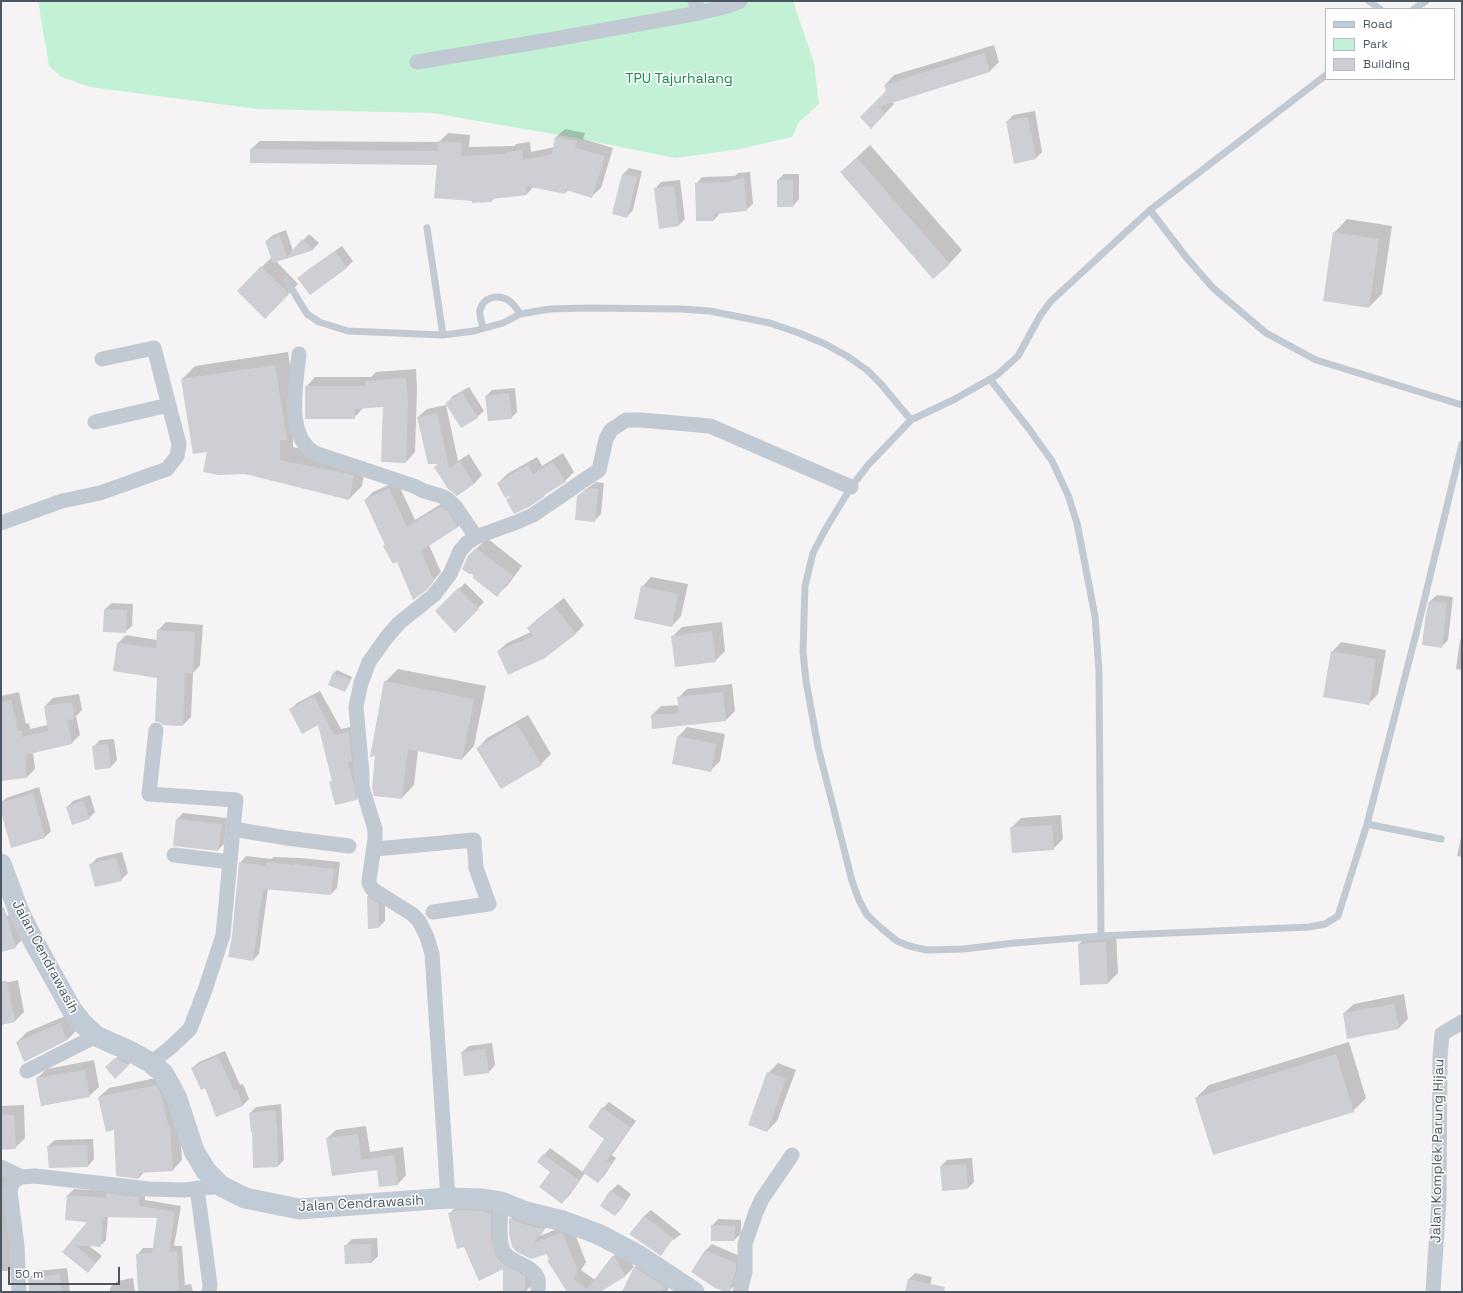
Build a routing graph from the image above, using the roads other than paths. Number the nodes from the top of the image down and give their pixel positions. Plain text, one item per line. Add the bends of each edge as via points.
1 (740, 1) edge
2 (1369, 1) edge
3 (1426, 1) edge
4 (697, 7) edge
5 (1379, 8) edge
6 (1416, 8) edge
7 (417, 62) dead end
8 (1325, 77) edge
9 (1150, 210) junction
10 (427, 228) dead end
11 (287, 280) dead end
12 (520, 314) junction
13 (483, 328) junction
14 (443, 335) junction
15 (299, 354) dead end
16 (102, 359) dead end
17 (990, 379) junction
18 (169, 405) junction
19 (1462, 405) edge
20 (911, 420) junction
21 (95, 422) dead end
22 (1462, 444) edge
23 (851, 487) junction
24 (1, 523) edge
25 (476, 538) junction
26 (156, 730) dead end
27 (1367, 824) junction
28 (233, 829) junction
29 (1441, 839) dead end
30 (349, 846) dead end
31 (375, 849) junction
32 (174, 855) dead end
33 (230, 862) junction
34 (1, 864) edge
35 (433, 912) dead end
36 (1101, 936) junction
37 (1462, 1022) edge
38 (96, 1036) junction
39 (151, 1063) junction
40 (27, 1071) dead end
41 (792, 1155) dead end
42 (1, 1168) edge
43 (21, 1177) junction
44 (221, 1186) junction
45 (197, 1188) junction
46 (448, 1198) junction
47 (501, 1202) junction
48 (19, 1292) edge
49 (209, 1292) edge
50 (538, 1292) edge
51 (694, 1292) edge
52 (740, 1292) edge
53 (1433, 1292) edge

1 - 4 street via 728,6
2 - 5 lane
3 - 6 lane
4 - 7 street via 549,40
8 - 9 lane
9 - 17 lane via 1051,301 1018,356
9 - 19 lane via 1213,288 1266,333 1316,360
10 - 14 lane
11 - 14 lane via 307,314 319,322 348,331 367,333
12 - 13 lane via 503,323
12 - 13 lane via 508,300 494,296 484,302 480,310
12 - 20 lane via 550,308 681,309 710,311 770,323 848,356 881,384
13 - 14 lane
15 - 25 street via 295,416 300,436 307,447 315,453 441,496 455,506
16 - 18 street via 154,348
17 - 20 lane
17 - 36 lane via 1052,461 1068,495 1077,523 1095,616 1099,672
18 - 21 street
18 - 24 street via 179,444 177,456 167,468 100,493 62,501
20 - 23 lane
22 - 27 lane
23 - 25 street via 710,426 626,420 612,430 606,439 599,470 533,515
23 - 36 lane via 813,553 805,586 803,652 818,747 858,900 867,915 897,941 927,950
25 - 31 street via 460,552 450,574 434,595 399,623 386,638 370,662 361,682 356,707 362,787 375,829
26 - 28 street via 149,794 236,800
27 - 29 lane
27 - 36 lane via 1338,916 1325,924 1308,927
28 - 30 street
28 - 33 street
31 - 35 street via 474,840 476,868 489,904
31 - 46 street via 369,880 372,889 419,921 432,954
32 - 33 street
33 - 39 street via 223,935 200,1003 190,1028
34 - 38 street, Jalan Cendrawasih via 19,912 54,978 82,1024
37 - 53 street, Jalan Komplek Parung Hijau via 1442,1034 1439,1200
38 - 39 street, Jalan Cendrawasih
38 - 40 street
39 - 44 street, Jalan Cendrawasih via 163,1073 177,1099 194,1151 206,1171
41 - 52 street via 756,1212 745,1244 745,1272
42 - 43 street
43 - 45 street via 35,1176 150,1189
43 - 48 street via 13,1182 10,1191 17,1246
44 - 45 street
44 - 46 street, Jalan Cendrawasih via 245,1198 298,1209
45 - 49 street
46 - 47 street, Jalan Cendrawasih
47 - 50 street via 502,1247 510,1258 535,1273
47 - 51 street, Jalan Cendrawasih via 598,1234 638,1255

